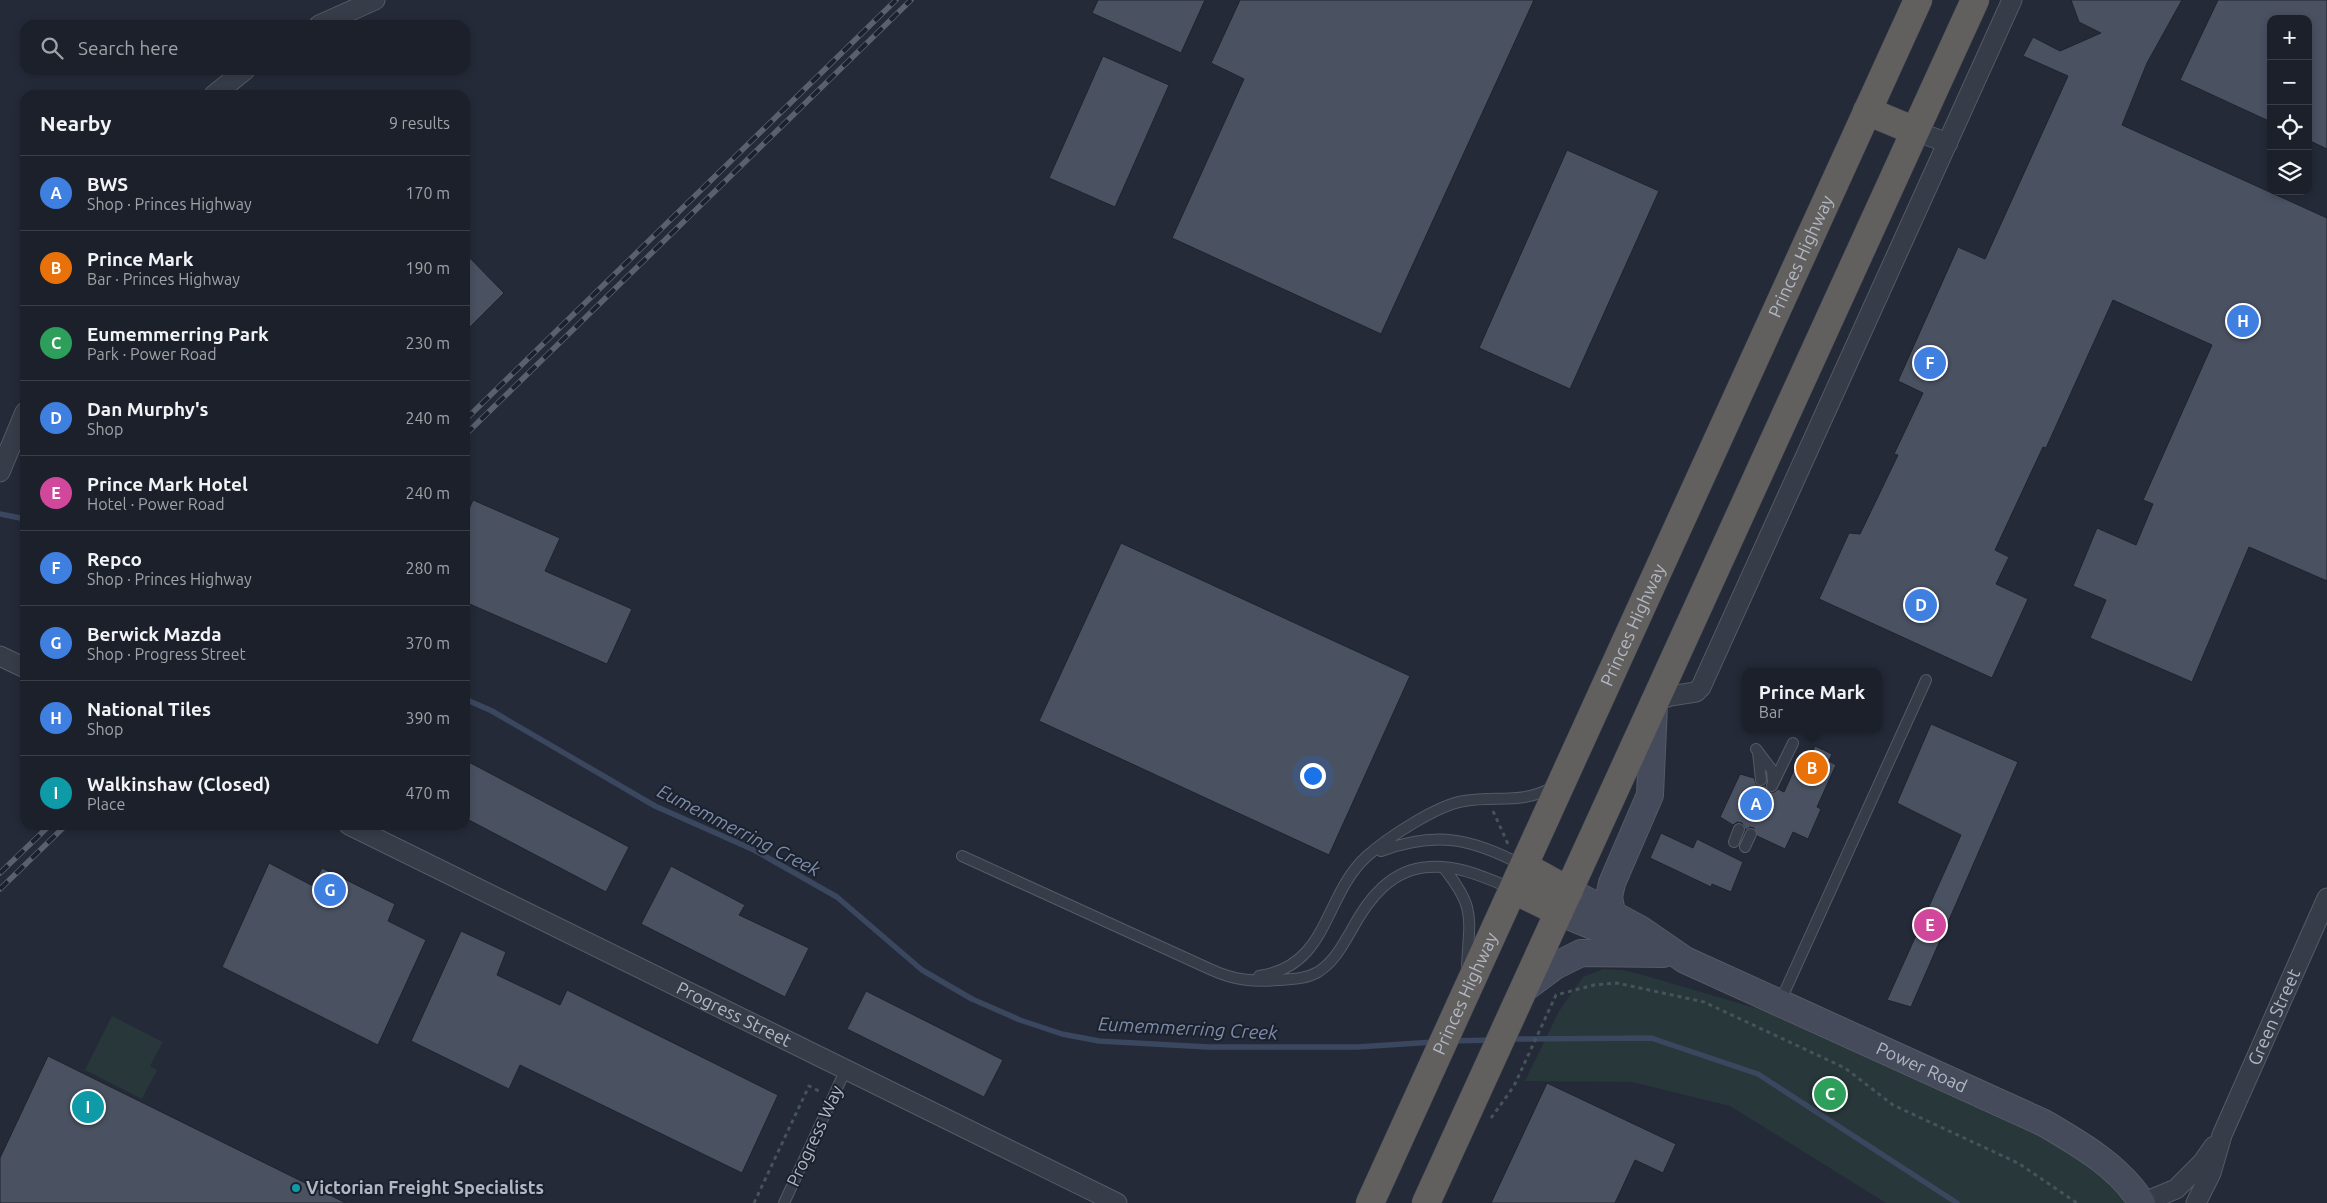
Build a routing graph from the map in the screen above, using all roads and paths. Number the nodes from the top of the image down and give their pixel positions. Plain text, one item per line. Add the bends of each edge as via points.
1 (375, 0) edge
2 (1913, 0) edge
3 (1918, 0) edge
4 (1957, 0) edge
5 (1975, 0) edge
6 (2012, 0) edge
7 (330, 20) edge
8 (1896, 48) junction
9 (1945, 64) junction
10 (239, 75) edge
11 (220, 90) edge
12 (1868, 111) junction
13 (1915, 131) junction
14 (1948, 143) junction
15 (20, 424) edge
16 (3, 465) edge
17 (0, 656) edge
18 (20, 666) edge
19 (1926, 680) dead end
20 (1655, 703) junction
21 (1793, 743) dead end
22 (1564, 780) junction
23 (1760, 780) dead end
24 (1492, 806) dead end
25 (1739, 829) dead end
26 (359, 830) edge
27 (1751, 834) dead end
28 (1734, 842) dead end
29 (1745, 847) dead end
30 (962, 856) dead end
31 (1368, 856) junction
32 (1443, 867) junction
33 (1515, 867) junction
34 (2327, 898) edge
35 (1564, 901) junction
36 (1612, 912) junction
37 (1674, 957) junction
38 (1212, 970) junction
39 (1520, 997) junction
40 (1462, 1002) junction
41 (1780, 1003) junction
42 (846, 1070) junction
43 (1514, 1086) dead end
44 (833, 1097) junction
45 (2222, 1135) junction
46 (754, 1203) edge
47 (784, 1203) edge
48 (1117, 1203) edge
49 (1370, 1203) edge
50 (1426, 1203) edge
51 (2077, 1203) edge
52 (2142, 1203) edge
53 (2196, 1203) edge

1 - 7 street
2 - 8 lane, Princes Highway
3 - 8 highway, Princes Highway
4 - 9 highway via 1949,25
5 - 9 highway
6 - 14 street
8 - 12 highway, Princes Highway
9 - 13 highway
10 - 11 street
12 - 13 highway
12 - 22 highway, Princes Highway
13 - 14 street
13 - 20 highway
14 - 20 street via 1702,687 1696,692 1670,696
15 - 16 street
17 - 18 street
19 - 41 lane
20 - 35 highway
20 - 36 main road via 1650,795 1612,883
21 - 23 lane via 1772,786 1772,770 1756,749
22 - 31 lane via 1532,797 1467,800 1448,805 1404,830
22 - 33 highway, Princes Highway
24 - 33 path via 1508,839
25 - 28 lane
26 - 42 street, Progress Street
27 - 29 lane
30 - 38 lane
31 - 33 lane via 1417,840 1448,838 1488,848
31 - 38 lane via 1350,876 1317,939 1298,961 1280,971 1258,976 1238,976
32 - 33 lane via 1472,872
32 - 38 lane via 1415,869 1377,891 1337,955 1311,975 1244,981
32 - 40 lane via 1460,889 1468,907
33 - 35 highway
33 - 40 highway, Princes Highway
34 - 45 street, Green Street
35 - 36 main road, Power Road
35 - 37 main road, Power Road via 1588,925
35 - 39 highway
36 - 37 main road, Power Road via 1640,928
37 - 39 main road via 1581,953 1555,966
37 - 41 main road, Power Road
39 - 50 highway
40 - 49 highway, Princes Highway
41 - 52 main road, Power Road via 2044,1123 2083,1146 2115,1171
42 - 44 lane, Progress Way
42 - 48 street, Progress Street
43 - 51 path via 1556,995 1608,983 1625,984 1704,1002 1845,1068 1893,1105 2018,1163
44 - 46 path via 809,1086
44 - 47 lane, Progress Way
45 - 52 street, Green Street via 2202,1163 2176,1189
45 - 53 street, Green Street via 2211,1173

